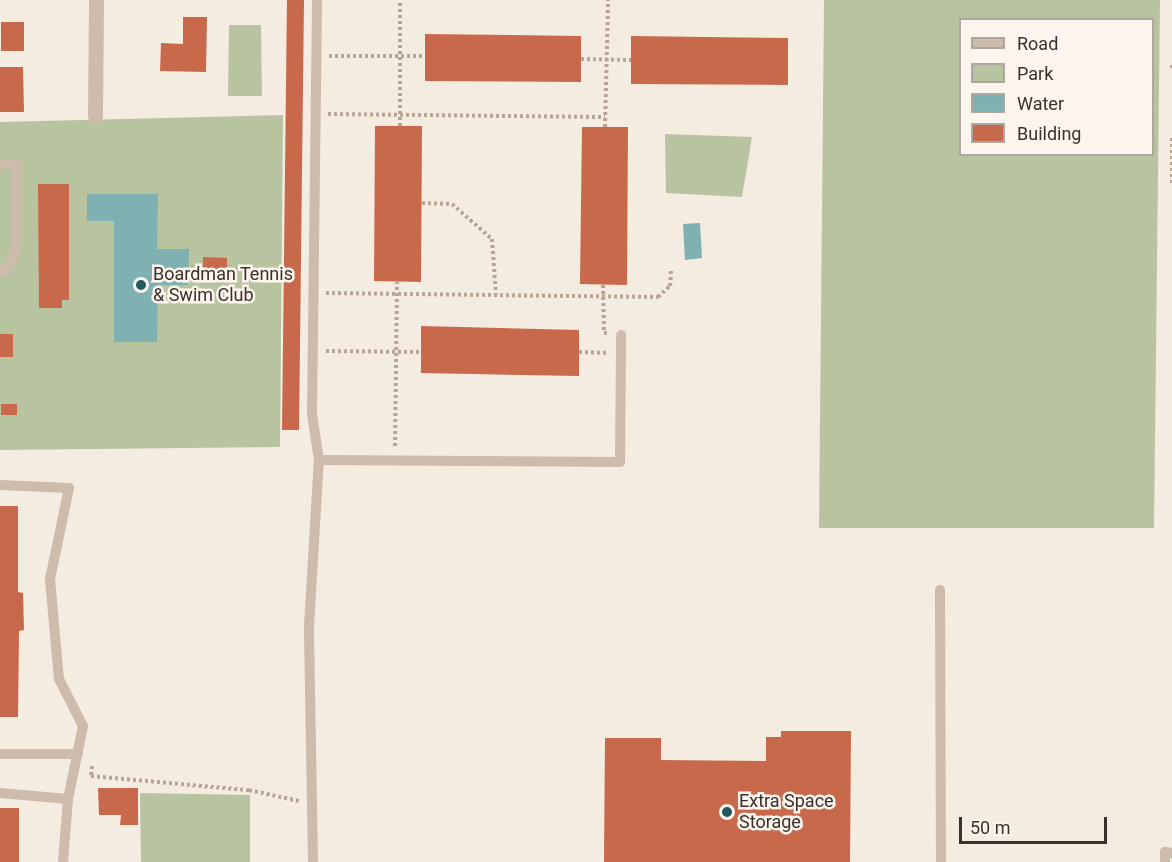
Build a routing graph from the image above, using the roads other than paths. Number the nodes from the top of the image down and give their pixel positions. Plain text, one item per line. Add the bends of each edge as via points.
1 (96, 0) edge
2 (317, 0) edge
3 (95, 116) dead end
4 (0, 164) edge
5 (0, 270) edge
6 (621, 335) road end
7 (319, 460) junction
8 (0, 485) edge
9 (940, 590) dead end
10 (0, 754) edge
11 (78, 754) junction
12 (0, 794) edge
13 (68, 799) junction
14 (1172, 852) edge
15 (63, 862) edge
16 (313, 862) edge
17 (942, 862) edge
18 (1166, 862) edge

1 - 3 street
2 - 7 lane via 313,351
4 - 5 lane via 17,164 17,248 7,270
6 - 7 lane via 620,462
7 - 16 lane via 309,626
8 - 11 lane via 69,488 50,579 51,639 59,679 83,726
9 - 17 lane
10 - 11 lane
11 - 13 lane
12 - 13 lane
13 - 15 lane
14 - 18 lane via 1166,852

